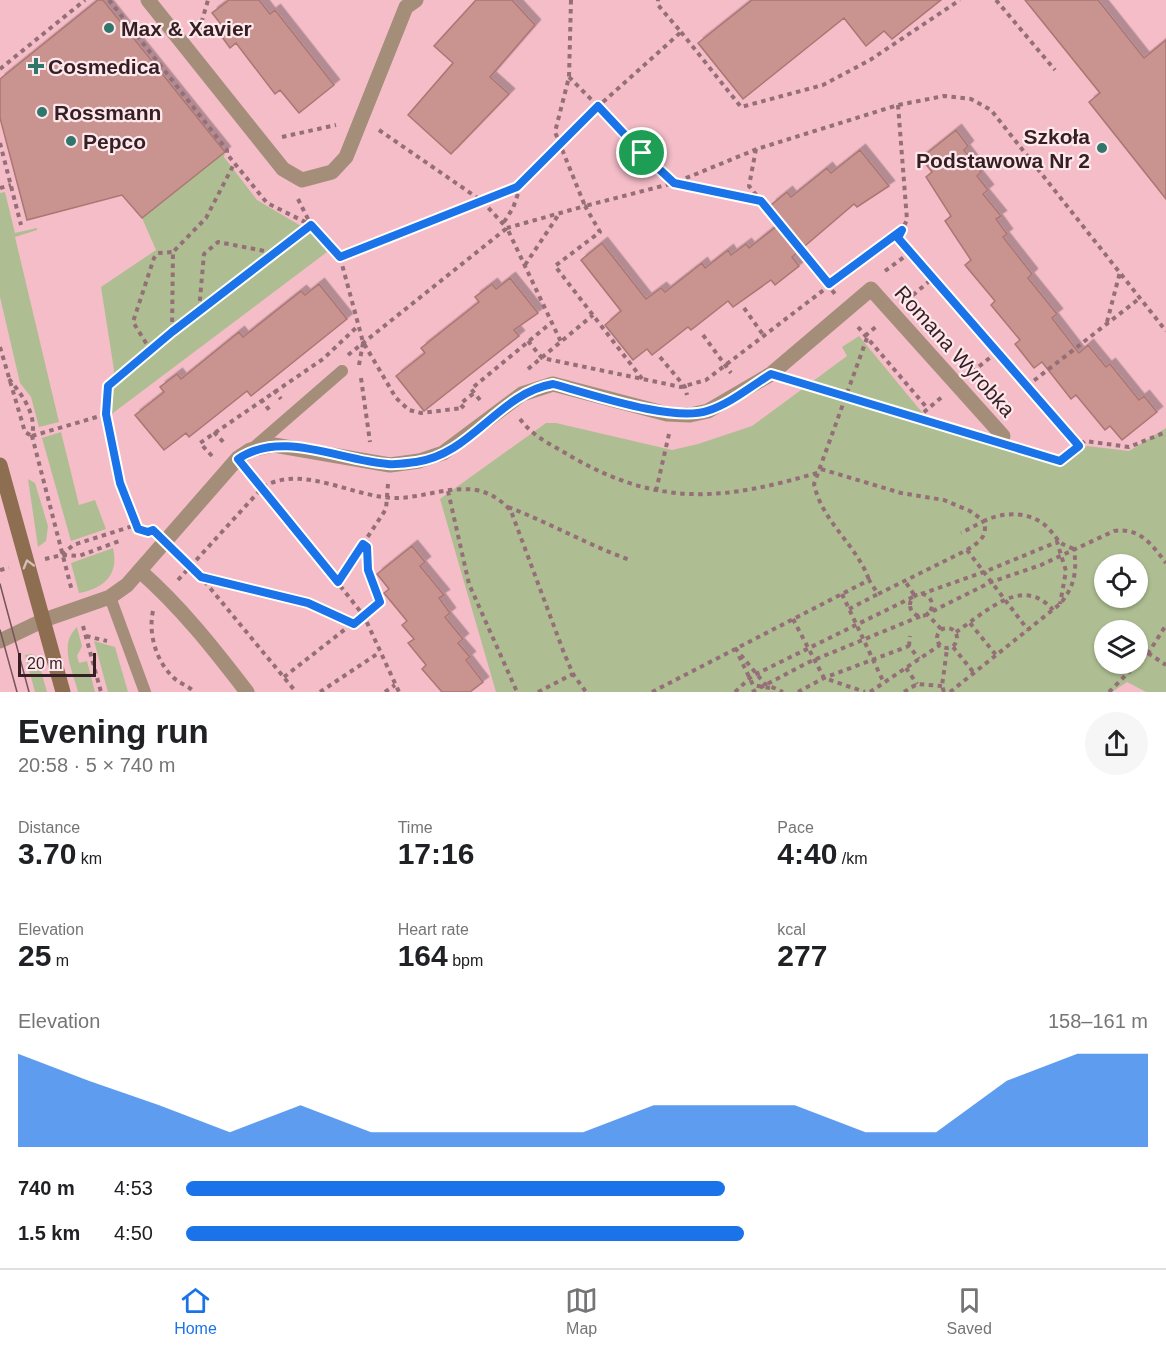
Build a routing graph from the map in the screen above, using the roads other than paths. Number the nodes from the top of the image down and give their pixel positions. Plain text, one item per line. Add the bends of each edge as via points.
1 (148, 0) edge
2 (416, 0) edge
3 (342, 371) dead end
4 (1004, 440) road end
5 (239, 453) junction
6 (0, 465) edge
7 (140, 571) junction
8 (110, 597) junction
9 (44, 620) junction
10 (0, 641) edge
11 (63, 692) edge
12 (145, 692) edge
13 (247, 692) edge

1 - 2 street via 283,169 302,180 332,172 346,157 406,8
3 - 5 lane
4 - 5 street, Romana Wyrobka via 871,289 771,374 708,411 667,414 553,384 532,389 443,453 419,461 390,465 274,445
5 - 7 street
9 -> 6 main road
7 - 8 street
7 - 13 street via 206,638
8 - 9 street
8 - 12 lane
9 - 10 street
9 - 11 main road

